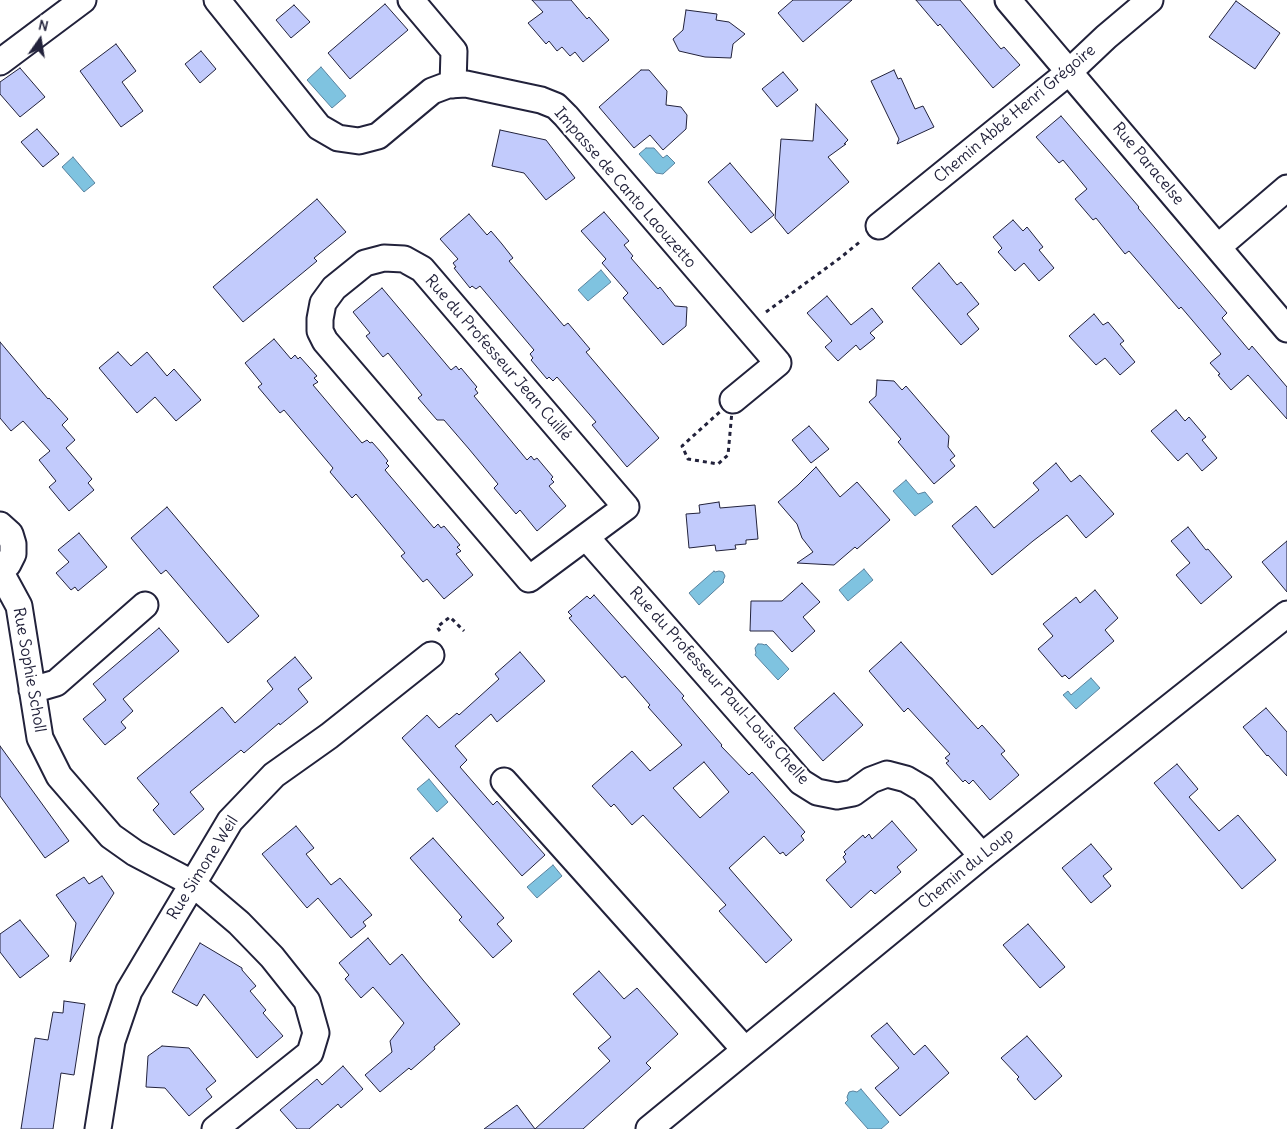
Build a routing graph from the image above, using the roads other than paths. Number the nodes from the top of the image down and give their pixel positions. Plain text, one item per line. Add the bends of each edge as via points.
1 (83, 0) edge
2 (217, 0) edge
3 (412, 0) edge
4 (1008, 0) edge
5 (1150, 0) edge
6 (0, 62) edge
7 (1069, 72) junction
8 (453, 84) junction
9 (1287, 188) edge
10 (879, 226) dead end
11 (1218, 247) junction
12 (1287, 329) edge
13 (733, 400) road end
14 (0, 525) edge
15 (586, 537) junction
16 (146, 605) dead end
17 (1287, 614) edge
18 (431, 655) dead end
19 (32, 690) junction
20 (504, 781) dead end
21 (982, 856) junction
22 (192, 883) junction
23 (745, 1050) junction
24 (98, 1129) edge
25 (215, 1129) edge
26 (649, 1129) edge

1 - 6 street
2 - 8 street, Impasse de Canto Laouzetto via 319,127 338,138 359,141 378,136 432,91
3 - 8 street via 454,51
4 - 7 street, Rue Paracelse
5 - 7 street, Chemin Abbé Henri Grégoire
7 - 10 street, Chemin Abbé Henri Grégoire
7 - 11 street, Rue Paracelse
8 - 13 street, Impasse de Canto Laouzetto via 541,100 556,106 566,116 778,363
9 - 11 street
11 - 12 street, Rue Paracelse
14 - 19 street, Rue Sophie Scholl via 10,534 13,544 13,554 0,571 19,606
15 - 15 street, Rue du Professeur Jean Cuillé via 626,507 422,269 404,259 384,258 365,263 334,288 323,303 320,319 320,331 325,342 529,580
15 - 21 street, Rue du Professeur Paul-Louis Chelle via 801,782 817,792 837,796 853,793 886,774 906,779 922,789
16 - 19 street via 56,683
17 - 21 street, Chemin du Loup
18 - 22 street, Rue Simone Weil via 274,775 230,821
19 - 22 street, Rue Sophie Scholl via 40,738 58,776 111,836 135,853
20 - 23 street
21 - 23 street, Chemin du Loup
22 - 24 street, Rue Simone Weil via 129,991 112,1041
22 - 25 street, Rue Sophie Scholl via 239,923 272,957 307,1001 316,1033 310,1053
23 - 26 street, Chemin du Loup

